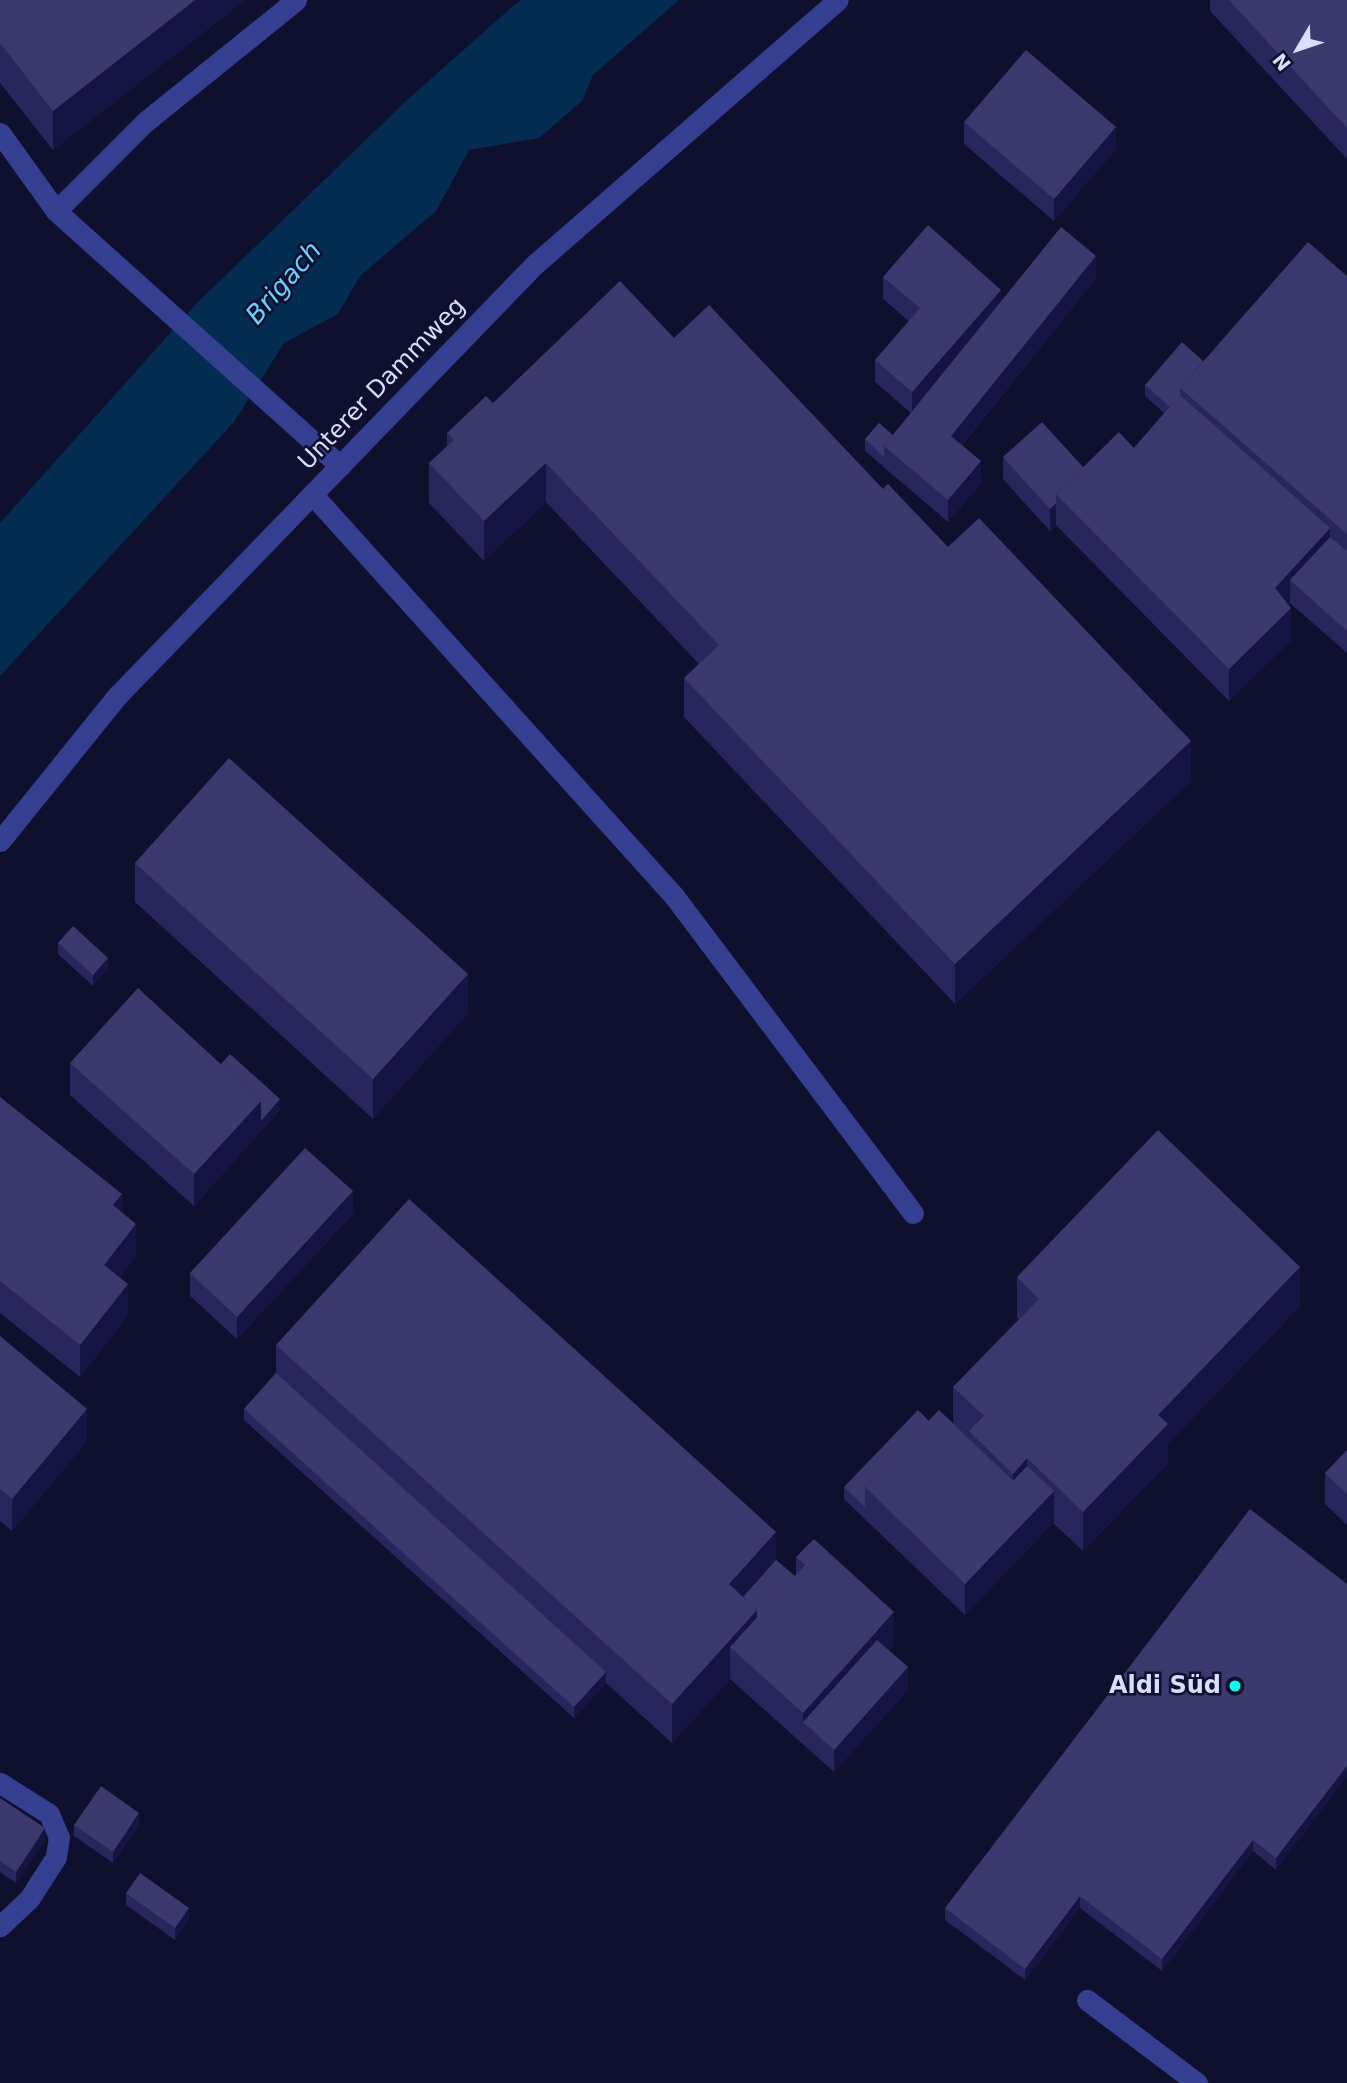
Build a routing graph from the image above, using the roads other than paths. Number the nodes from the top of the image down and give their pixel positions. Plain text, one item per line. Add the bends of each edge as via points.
1 (296, 0) edge
2 (838, 0) edge
3 (0, 133) edge
4 (56, 211) junction
5 (340, 466) junction
6 (312, 494) junction
7 (0, 841) edge
8 (913, 1213) dead end
9 (0, 1783) edge
10 (0, 1926) edge
11 (1087, 2000) dead end
12 (1197, 2083) edge

1 - 4 street via 145,122
2 - 5 street, Unterer Dammweg via 534,265
3 - 4 street
4 - 5 street
5 - 6 street, Unterer Dammweg
6 - 7 street, Unterer Dammweg via 118,695
6 - 8 street via 674,896
9 - 10 street via 49,1814 59,1837 56,1857 43,1878
11 - 12 street

